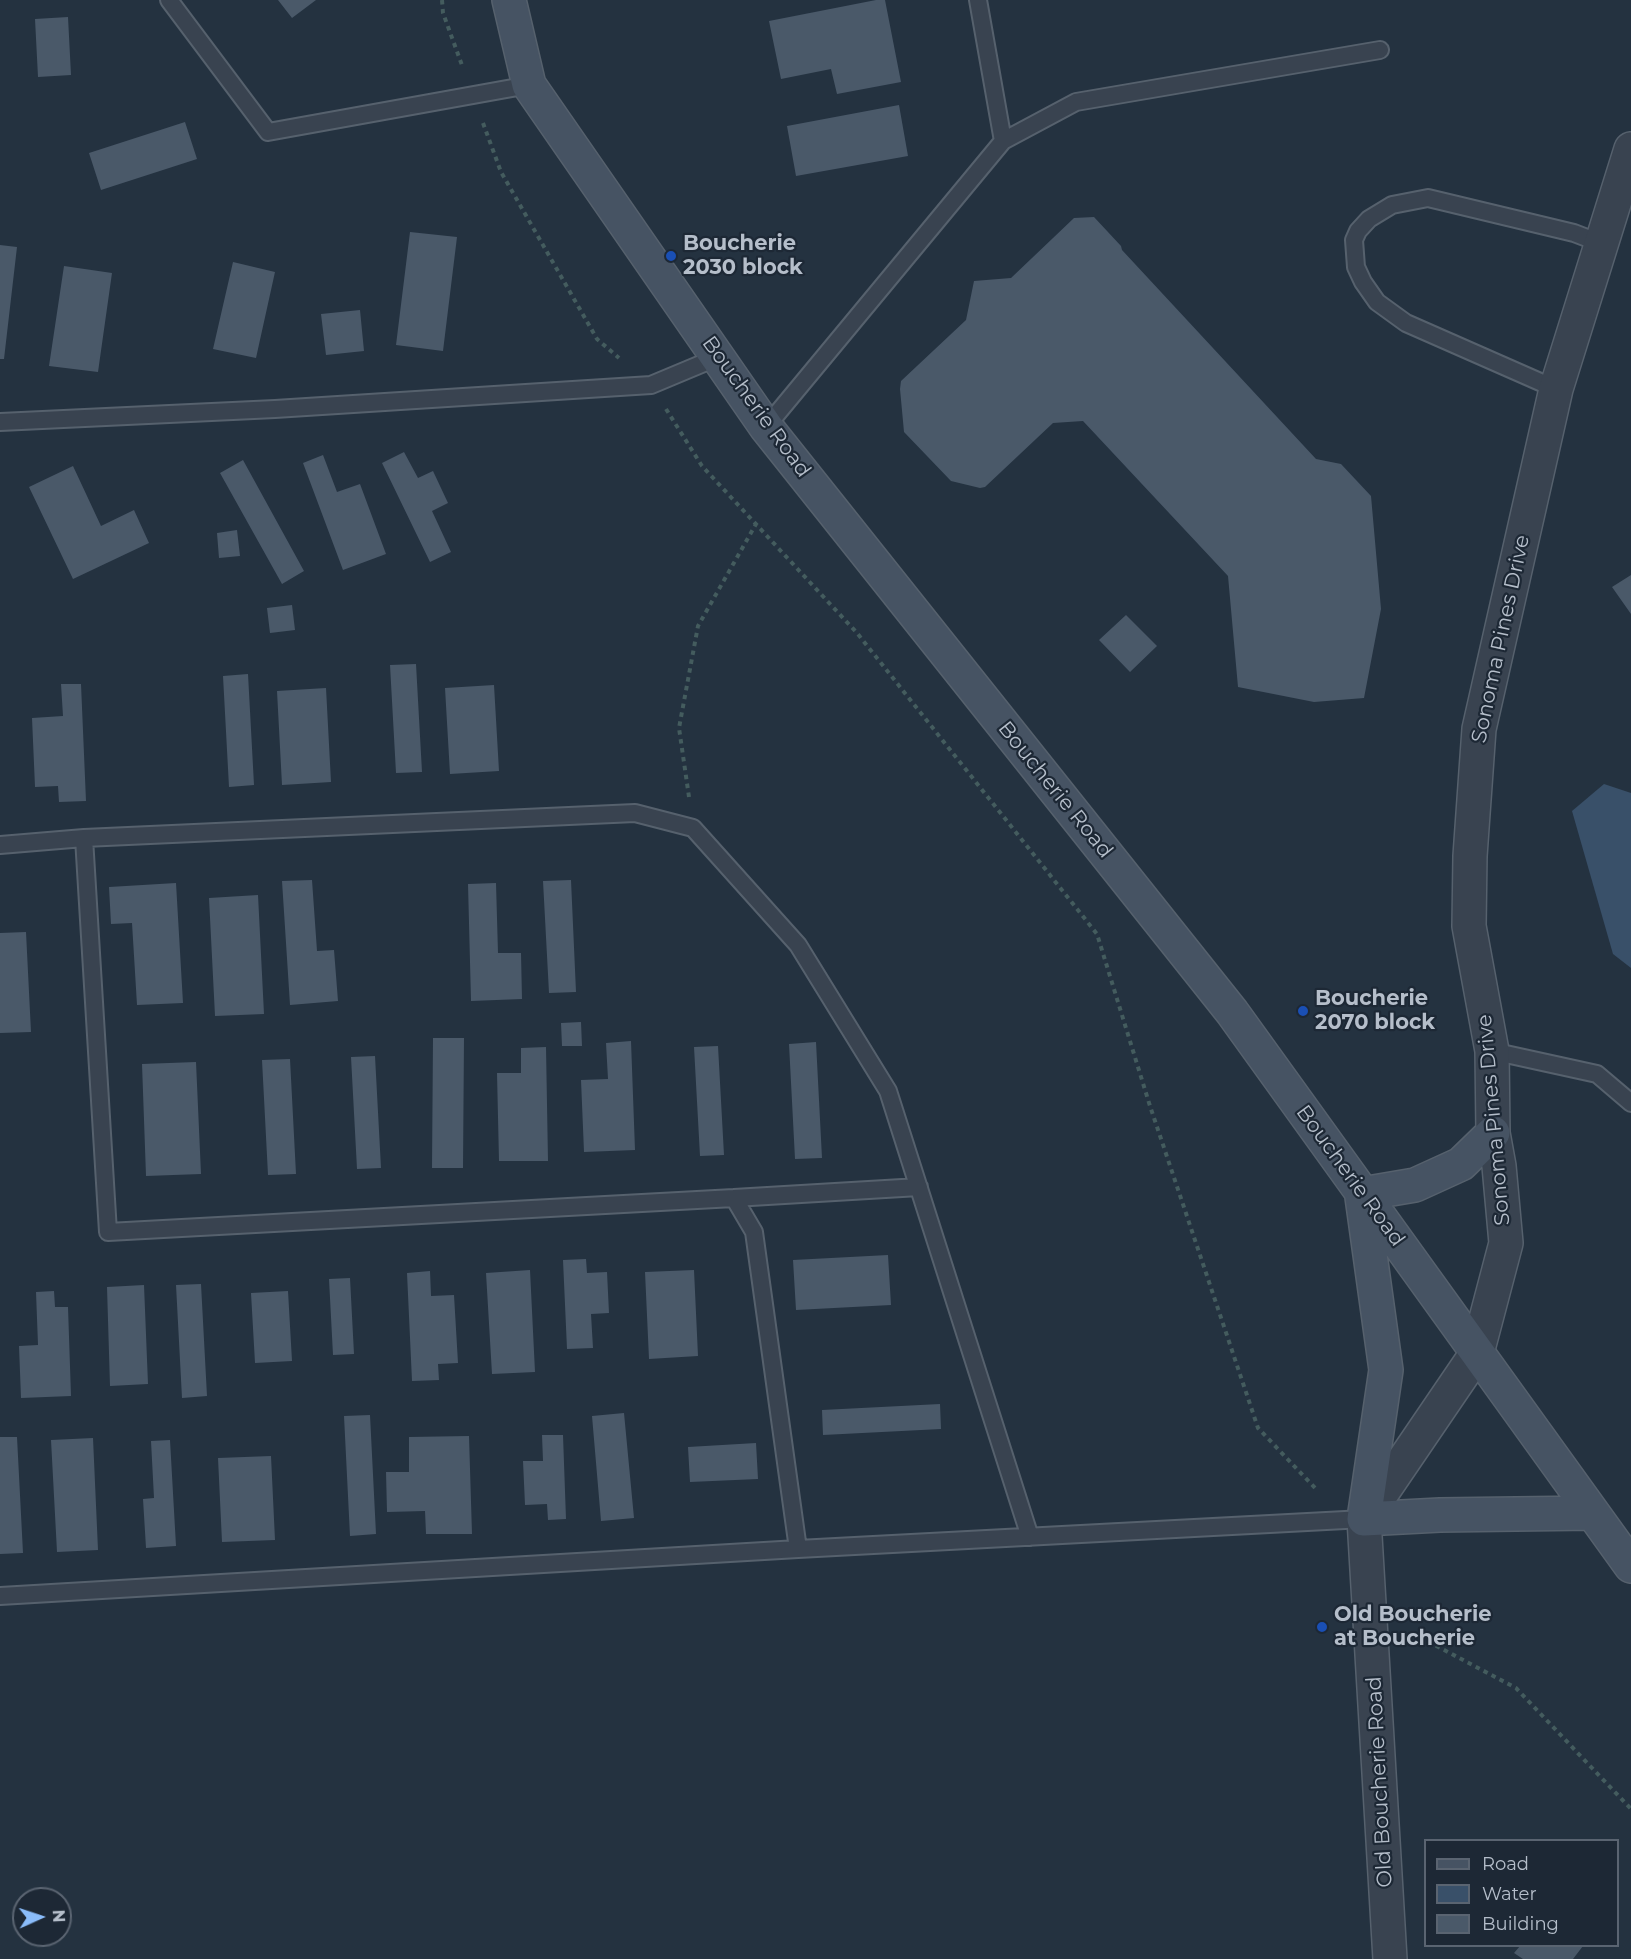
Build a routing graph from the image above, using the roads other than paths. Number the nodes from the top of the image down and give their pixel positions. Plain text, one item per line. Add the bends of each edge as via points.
1 (169, 0) edge
2 (509, 0) edge
3 (978, 0) edge
4 (1380, 50) dead end
5 (529, 85) junction
6 (1004, 141) junction
7 (1631, 149) edge
8 (1600, 243) junction
9 (718, 357) junction
10 (1556, 389) junction
11 (0, 422) edge
12 (766, 427) junction
13 (84, 838) junction
14 (0, 845) edge
15 (1492, 1051) junction
16 (1631, 1103) edge
17 (1493, 1133) junction
18 (918, 1187) junction
19 (1362, 1194) junction
20 (734, 1198) junction
21 (1477, 1353) junction
22 (1592, 1513) junction
23 (1364, 1519) junction
24 (1030, 1537) junction
25 (798, 1549) junction
26 (1631, 1566) edge
27 (0, 1596) edge
28 (1390, 1959) edge

1 - 5 lane via 268,132
2 - 5 main road, Boucherie Road
3 - 6 lane
4 - 6 lane via 1076,102
5 - 9 main road, Boucherie Road
6 - 12 lane
7 - 8 street, Sonoma Pines Drive
8 - 10 street, Sonoma Pines Drive
8 - 10 lane via 1574,233 1428,198 1392,205 1369,219 1354,240 1356,267 1377,302 1406,323
9 - 11 lane via 651,385
9 - 12 main road, Boucherie Road
10 - 15 street, Sonoma Pines Drive via 1479,729 1469,926
12 - 19 main road, Boucherie Road via 1232,1012
13 - 14 lane
13 - 18 lane via 635,813 693,828 798,945 888,1091
13 - 20 lane via 108,1232
15 - 16 lane via 1597,1074
15 - 17 street, Sonoma Pines Drive
17 - 19 main road via 1461,1164 1415,1185
17 - 21 street, Sonoma Pines Drive via 1506,1243
18 - 20 lane
18 - 24 lane
19 - 21 main road, Boucherie Road
19 - 23 main road via 1386,1370
20 - 25 lane via 754,1232
21 - 22 main road, Boucherie Road
21 - 23 street
22 - 23 main road
22 - 26 main road, Boucherie Road
23 - 24 lane
23 - 28 street, Old Boucherie Road
24 - 25 lane
25 - 27 lane

